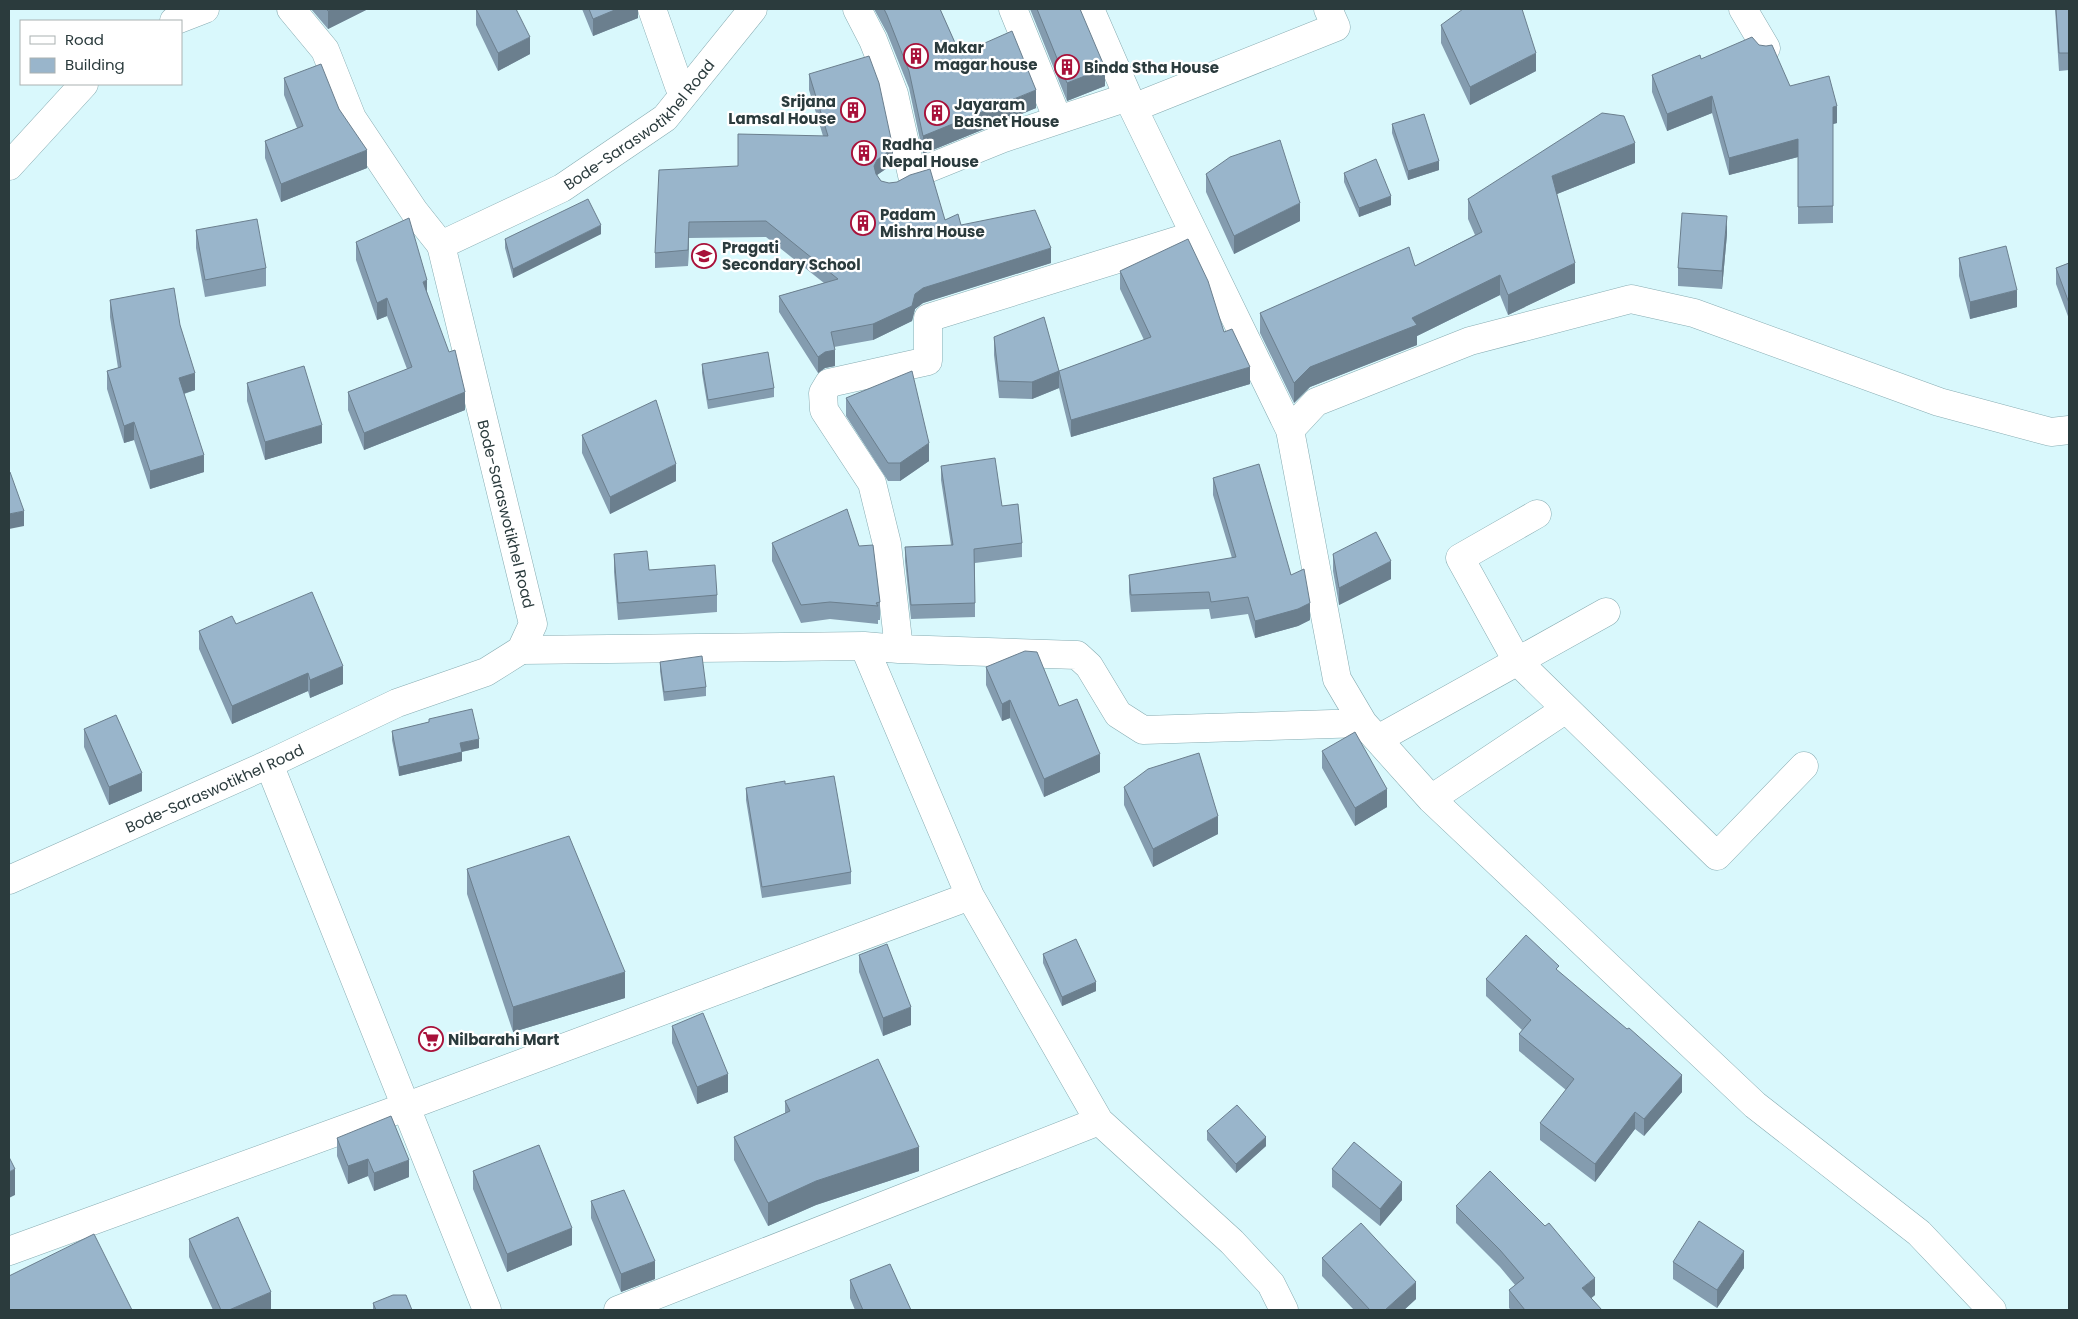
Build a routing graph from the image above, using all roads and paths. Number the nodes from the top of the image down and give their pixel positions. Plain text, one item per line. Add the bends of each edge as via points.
1 (205, 9) edge
2 (291, 9) edge
3 (652, 9) edge
4 (753, 9) edge
5 (857, 9) edge
6 (1013, 9) edge
7 (1090, 9) edge
8 (1328, 9) edge
9 (1743, 9) edge
10 (177, 20) edge
11 (1766, 48) edge
12 (83, 85) edge
13 (680, 86) dead end
14 (1130, 103) junction
15 (1058, 120) junction
16 (9, 166) edge
17 (1195, 235) junction
18 (441, 245) junction
19 (1290, 430) junction
20 (2069, 430) edge
21 (1537, 514) dead end
22 (1606, 612) dead end
23 (864, 646) junction
24 (521, 650) junction
25 (899, 650) junction
26 (1517, 661) junction
27 (1566, 709) junction
28 (1370, 731) junction
29 (269, 764) junction
30 (1804, 766) dead end
31 (1431, 799) junction
32 (9, 880) edge
33 (970, 896) junction
34 (405, 1107) junction
35 (1099, 1121) junction
36 (9, 1250) edge
37 (487, 1310) edge
38 (618, 1310) edge
39 (1284, 1310) edge
40 (1992, 1310) edge

1 - 10 street
2 - 18 street via 325,50 352,118 414,211
3 - 13 street
4 - 18 street, Bode-Saraswotikhel Road via 665,118 562,188
5 - 15 street via 894,94 900,178
6 - 15 street
7 - 14 street
8 - 14 street via 1336,27
9 - 11 street
12 - 16 street
14 - 15 street
14 - 17 street
17 - 19 street
17 - 25 street via 928,318 928,361 830,383 823,393 824,410 872,483 887,544
18 - 24 street, Bode-Saraswotikhel Road via 534,624
19 - 20 street via 1316,402 1470,341 1631,299 1694,313 1938,402 2051,432
19 - 28 street via 1337,679
21 - 26 street via 1460,558
22 - 26 street
23 - 24 street
23 - 25 street
23 - 33 street
24 - 29 street, Bode-Saraswotikhel Road via 486,672 397,703
25 - 28 street via 1077,655 1089,666 1118,714 1143,730
26 - 27 street
26 - 28 street
27 - 30 street via 1717,856
27 - 31 street
28 - 31 street
29 - 32 street, Bode-Saraswotikhel Road
29 - 34 street
31 - 40 street via 1755,1105 1919,1233
33 - 34 street
33 - 35 street
34 - 36 street
34 - 37 street
35 - 38 street
35 - 39 street via 1232,1242 1271,1284

